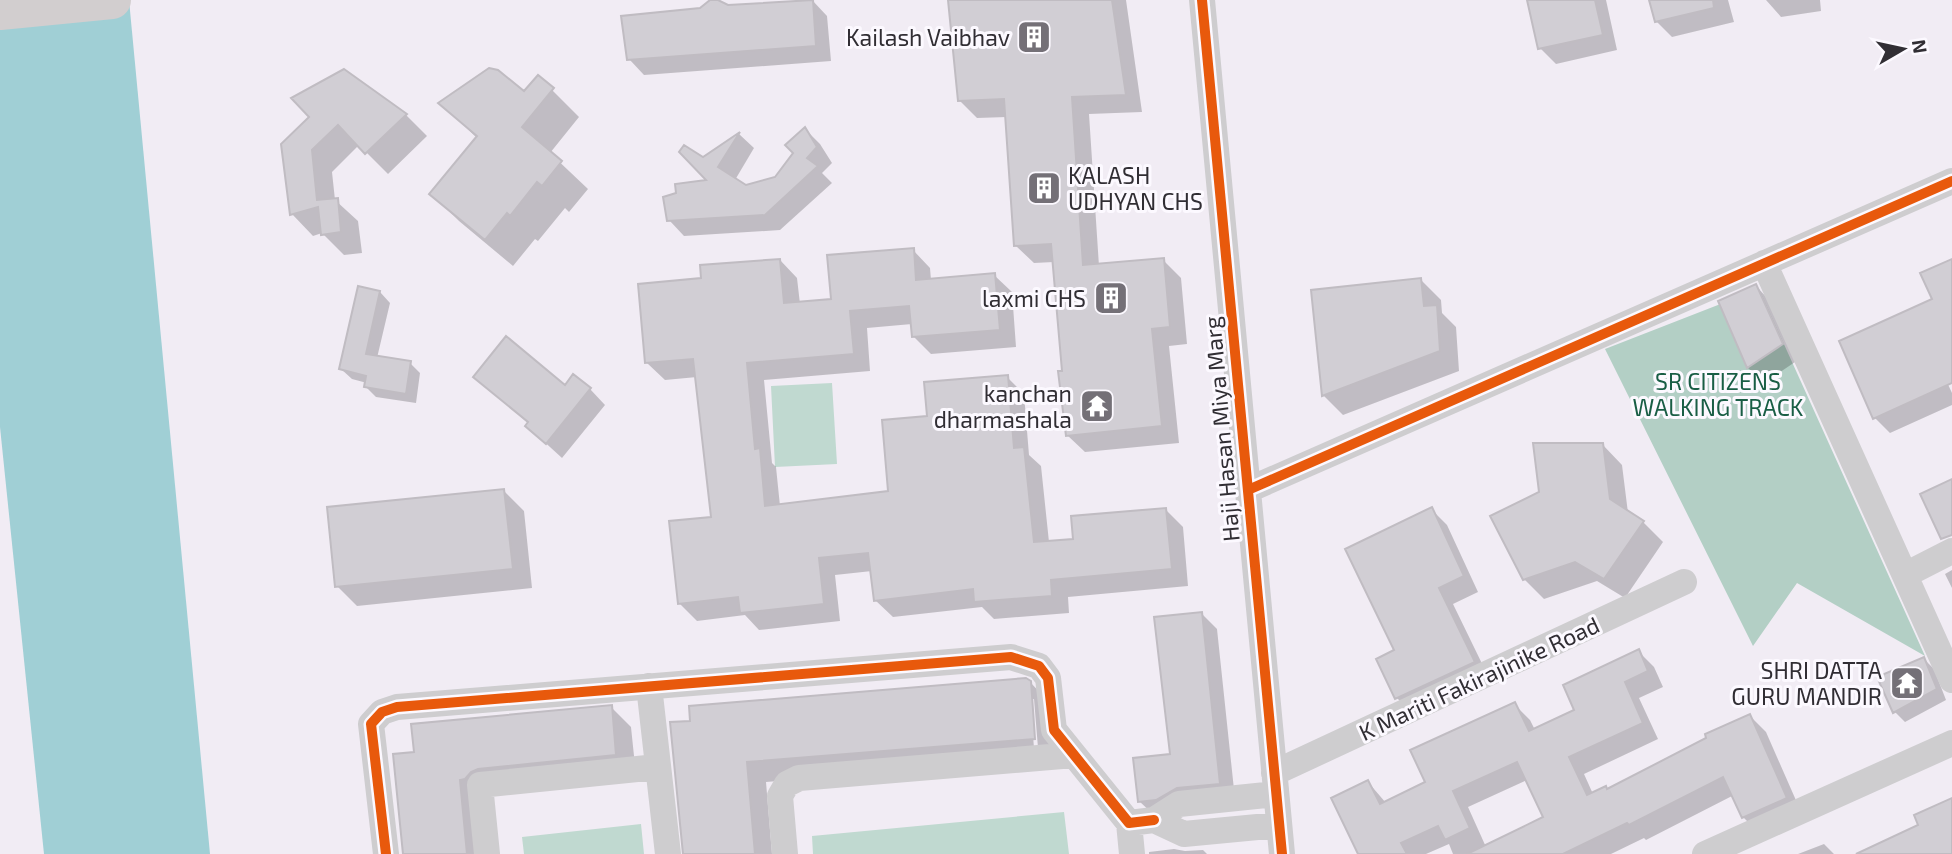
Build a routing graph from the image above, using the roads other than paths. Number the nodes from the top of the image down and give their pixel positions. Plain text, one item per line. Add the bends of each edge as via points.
1 (112, 0) edge
2 (1202, 0) edge
3 (0, 11) edge
4 (1952, 181) edge
5 (1764, 263) junction
6 (1248, 490) junction
7 (1952, 551) edge
8 (1905, 575) junction
9 (1684, 582) dead end
10 (1952, 680) edge
11 (649, 686) junction
12 (1952, 743) edge
13 (1074, 755) junction
14 (657, 766) junction
15 (1275, 784) junction
16 (1142, 822) junction
17 (1279, 825) junction
18 (386, 854) edge
19 (487, 854) edge
20 (668, 854) edge
21 (785, 854) edge
22 (1132, 854) edge
23 (1282, 854) edge
24 (1705, 854) edge

1 - 3 main road
2 - 6 street, Haji Hasan Miya Marg
4 - 5 street
5 - 6 street
5 - 8 street
6 - 15 street, Haji Hasan Miya Marg
7 - 8 street
8 - 10 street
9 - 15 street, K Mariti Fakirajinike Road
11 - 13 street via 1011,657 1039,666 1048,678 1054,730
11 - 14 street
11 - 18 street via 397,707 382,712 370,724
12 - 24 street
13 - 16 street
13 - 21 street via 799,778 786,784 780,796
14 - 19 street via 480,785
14 - 20 street
15 - 16 street, K Mariti Fakirajinike Road via 1179,804
15 - 17 street, Haji Hasan Miya Marg
16 - 17 street via 1184,834
16 - 22 street
17 - 23 street, Haji Hasan Miya Marg

